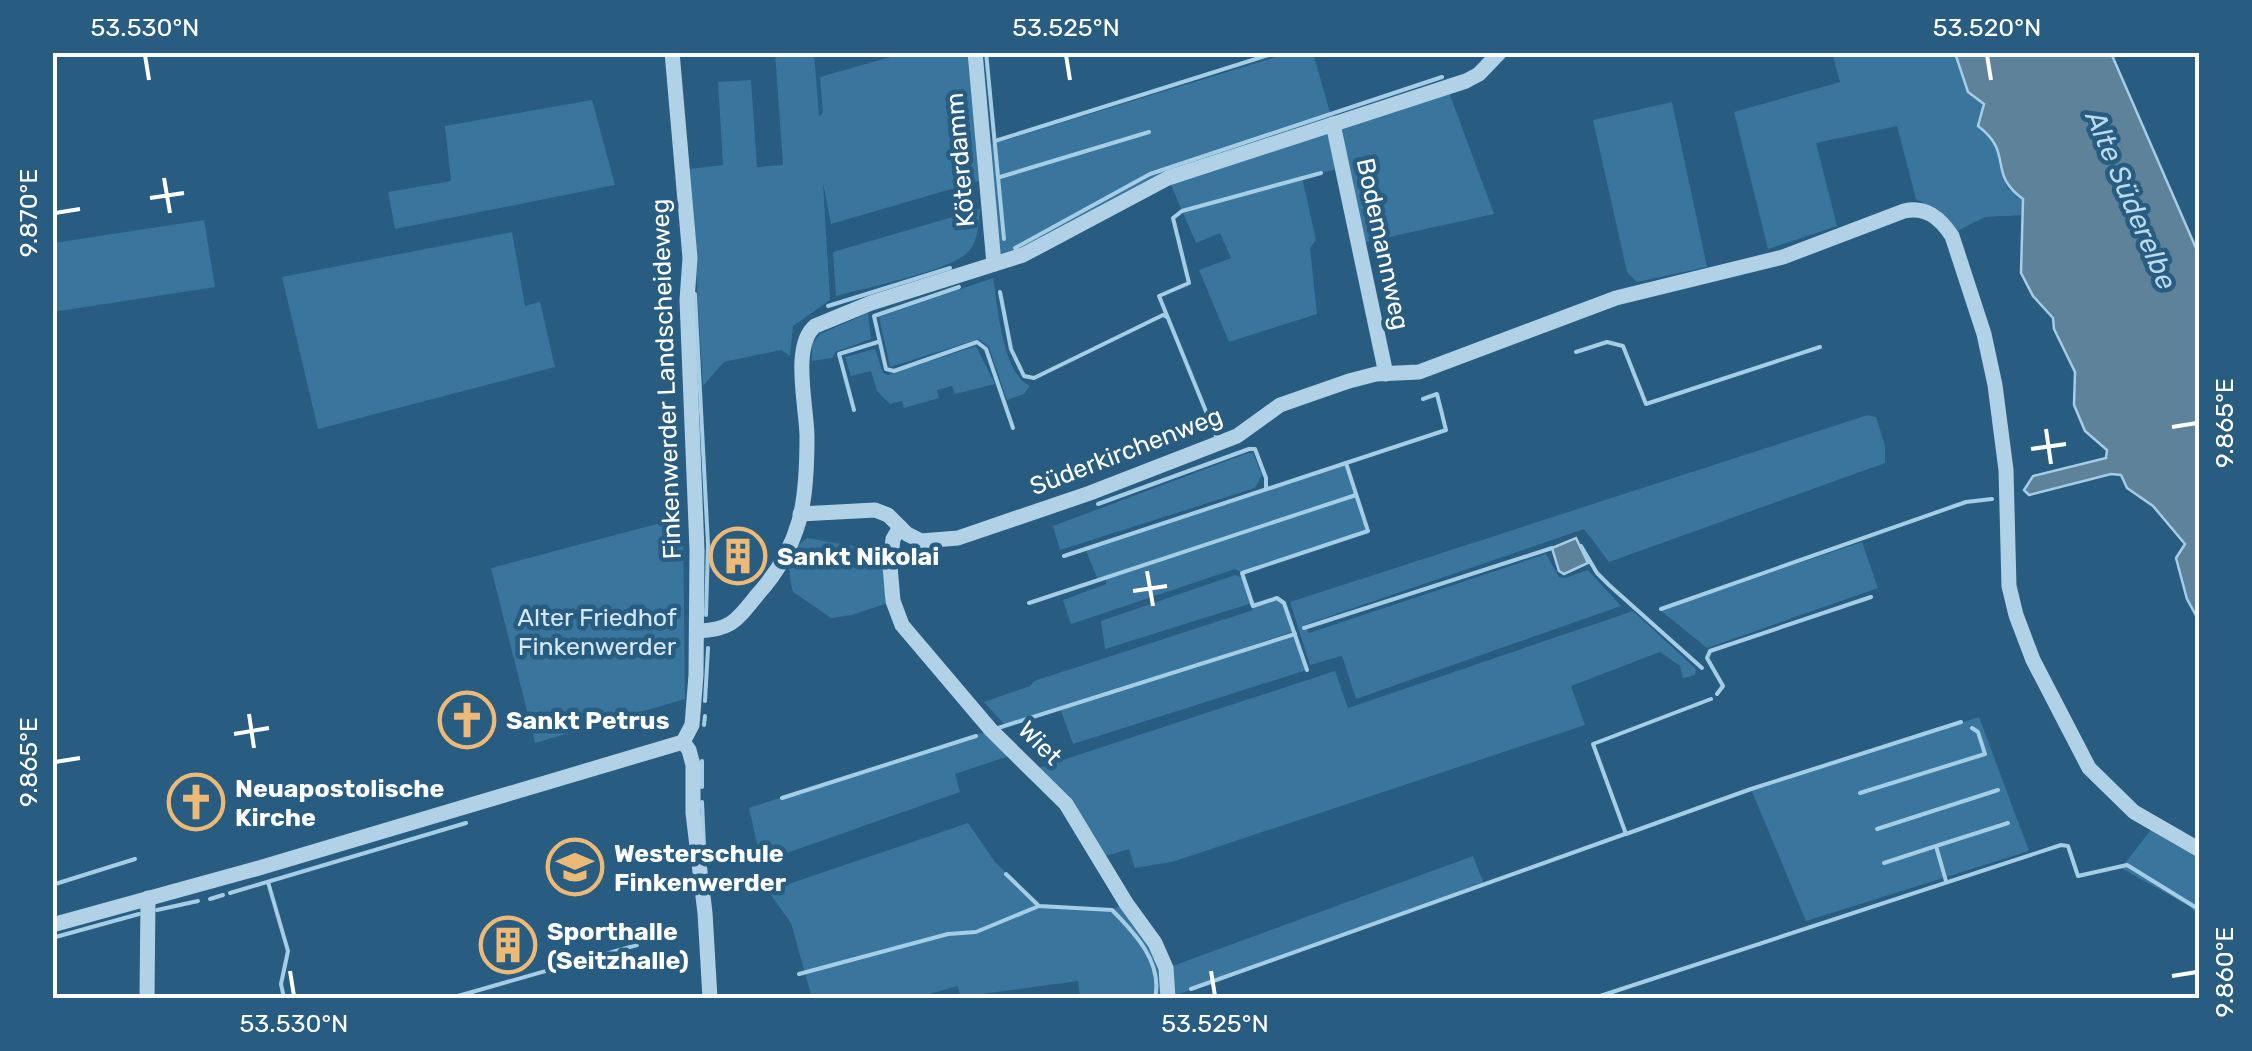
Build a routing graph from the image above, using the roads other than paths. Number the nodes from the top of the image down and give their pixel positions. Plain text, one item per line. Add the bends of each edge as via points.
1 (672, 52) edge
2 (975, 52) edge
3 (1500, 52) edge
4 (1332, 124) junction
5 (994, 264) junction
6 (1386, 374) junction
7 (800, 514) junction
8 (900, 527) junction
9 (696, 631) junction
10 (683, 742) junction
11 (2200, 850) edge
12 (148, 898) junction
13 (52, 924) edge
14 (147, 998) edge
15 (710, 998) edge
16 (1168, 998) edge

1 - 9 street, Finkenwerder Landscheideweg via 690,258
2 - 5 street, Köterdamm
3 - 4 street via 1466,80
4 - 5 street via 1168,178
4 - 6 street, Bodemannweg
5 - 7 street via 810,330 803,356 807,440
6 - 8 street, Süderkirchenweg via 1288,402 1237,436 1016,520 932,542
6 - 11 street, Süderkirchenweg via 1419,372 1636,292 1784,257 1904,211 1926,211 1940,220 1958,251 1988,349 2006,470 2009,586 2034,660 2089,768 2134,812
7 - 8 street, Süderkirchenweg via 876,510
7 - 9 street via 774,574 736,621
8 - 16 street, Wiet via 890,566 902,625 991,730 1066,804 1155,943
9 - 10 street, Finkenwerder Landscheideweg via 693,717
10 - 12 street
10 - 15 street, Finkenwerder Landscheideweg via 692,765
12 - 13 street
12 - 14 street

